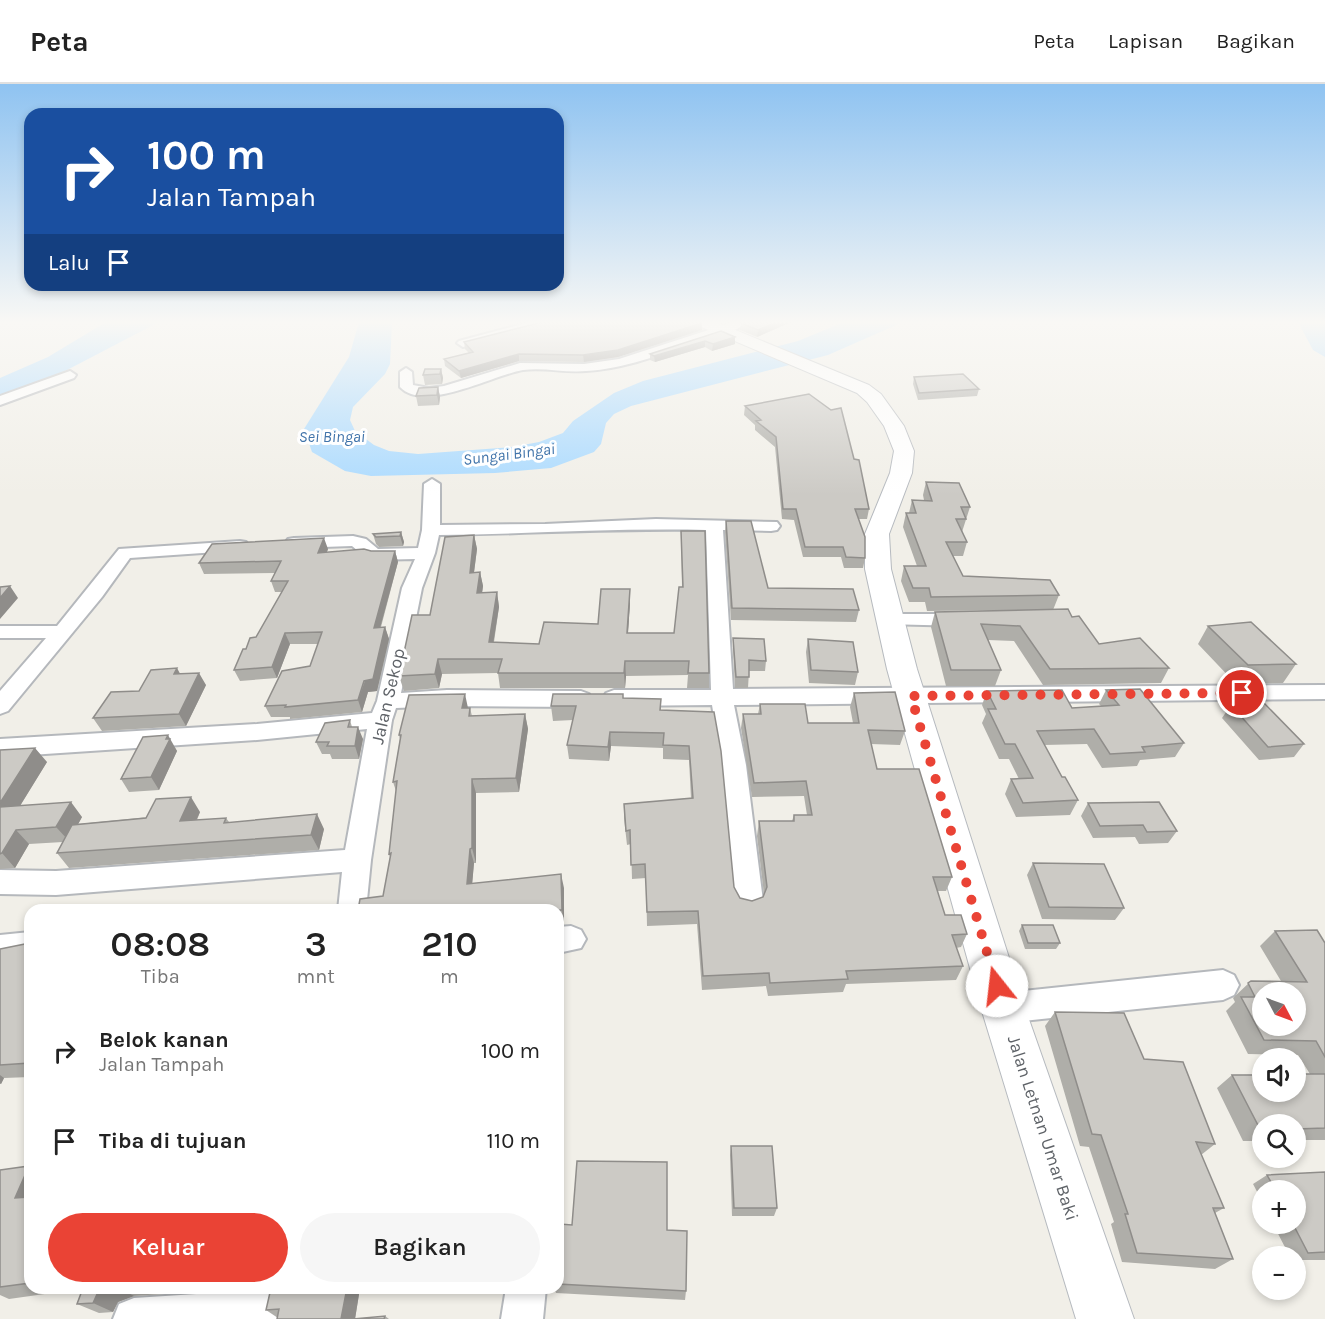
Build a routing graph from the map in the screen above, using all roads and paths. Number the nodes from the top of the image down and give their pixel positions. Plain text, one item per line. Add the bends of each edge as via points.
1 (58, 380) edge
2 (406, 380) edge
3 (476, 380) edge
4 (845, 380) edge
5 (0, 401) edge
6 (432, 484) dead end
7 (714, 526) junction
8 (771, 526) dead end
9 (431, 530) junction
10 (280, 544) edge
11 (258, 545) edge
12 (426, 553) junction
13 (891, 620) junction
14 (979, 620) edge
15 (0, 632) edge
16 (60, 632) junction
17 (911, 696) junction
18 (1321, 696) edge
19 (722, 698) junction
20 (0, 706) edge
21 (384, 711) junction
22 (0, 748) edge
23 (357, 860) junction
24 (0, 882) edge
25 (749, 901) edge
26 (353, 904) edge
27 (24, 946) edge
28 (0, 948) edge
29 (1223, 985) dead end
30 (1003, 1008) junction
31 (525, 1294) edge
32 (260, 1306) edge
33 (134, 1319) edge
34 (522, 1319) edge
35 (1105, 1319) edge

1 - 5 street
2 - 3 street via 406,387 414,392 428,393
4 - 13 street, Jalan Letnan Umar Baki via 874,398 894,426 904,451 902,473 877,534 878,569
6 - 9 street, Jalan Sekop
7 - 8 street
7 - 9 street
7 - 19 street
9 - 12 street, Jalan Sekop
10 - 12 street via 347,541 360,543 374,555
11 - 16 street via 125,553
12 - 21 street, Jalan Sekop via 412,588
13 - 14 street
13 - 17 street, Jalan Letnan Umar Baki
15 - 16 street
16 - 20 street
17 - 18 street
17 - 19 street
17 - 30 street, Jalan Letnan Umar Baki
19 - 21 street via 447,698
19 - 25 street via 734,765
21 - 22 street via 257,732
21 - 23 street, Jalan Sekop
23 - 24 street via 56,883
23 - 26 street, Jalan Sekop
27 - 28 street
29 - 30 street
30 - 35 street, Jalan Letnan Umar Baki
31 - 34 street
32 - 33 street

